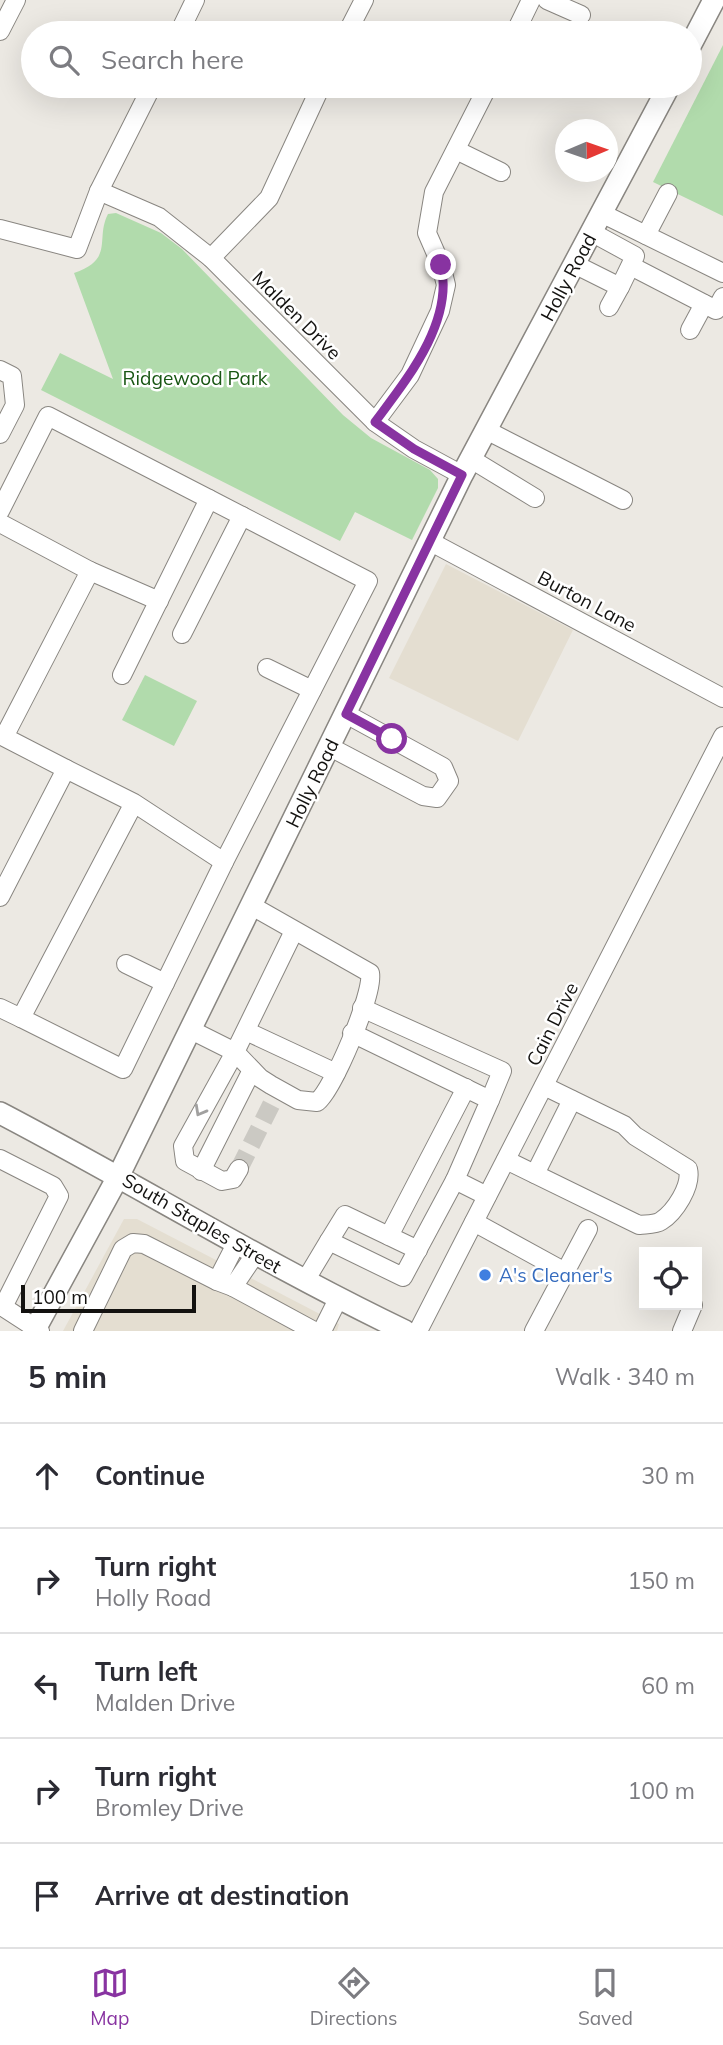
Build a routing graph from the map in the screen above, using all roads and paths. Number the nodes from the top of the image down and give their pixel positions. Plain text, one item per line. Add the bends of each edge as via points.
1 (16, 0) edge
2 (195, 0) edge
3 (364, 0) edge
4 (531, 0) edge
5 (547, 0) edge
6 (714, 0) edge
7 (581, 15) dead end
8 (184, 21) edge
9 (353, 21) edge
10 (521, 21) edge
11 (702, 23) edge
12 (0, 31) edge
13 (146, 98) edge
14 (316, 98) edge
15 (482, 98) edge
16 (662, 98) edge
17 (456, 150) junction
18 (501, 172) dead end
19 (99, 191) junction
20 (668, 193) dead end
21 (601, 213) junction
22 (0, 229) edge
23 (591, 232) junction
24 (646, 235) junction
25 (211, 258) junction
26 (574, 264) junction
27 (631, 266) junction
28 (723, 273) edge
29 (620, 287) junction
30 (723, 297) edge
31 (705, 304) junction
32 (610, 307) dead end
33 (690, 330) dead end
34 (0, 370) edge
35 (375, 422) junction
36 (486, 430) junction
37 (0, 433) edge
38 (467, 467) junction
39 (535, 498) dead end
40 (209, 499) junction
41 (623, 500) dead end
42 (0, 511) edge
43 (242, 516) junction
44 (0, 523) edge
45 (431, 542) junction
46 (90, 570) junction
47 (159, 601) junction
48 (182, 634) dead end
49 (267, 668) dead end
50 (122, 675) dead end
51 (312, 690) junction
52 (723, 698) edge
53 (346, 714) junction
54 (723, 736) edge
55 (2, 740) edge
56 (330, 747) junction
57 (66, 769) junction
58 (134, 803) junction
59 (224, 862) junction
60 (0, 897) edge
61 (252, 906) junction
62 (294, 931) junction
63 (126, 964) dead end
64 (165, 982) junction
65 (0, 1008) edge
66 (362, 1008) junction
67 (21, 1018) junction
68 (191, 1030) junction
69 (246, 1031) junction
70 (352, 1033) junction
71 (235, 1052) junction
72 (252, 1070) junction
73 (336, 1073) junction
74 (544, 1086) junction
75 (466, 1088) junction
76 (490, 1100) junction
77 (572, 1100) junction
78 (0, 1113) edge
79 (0, 1159) edge
80 (506, 1160) junction
81 (239, 1169) dead end
82 (201, 1171) junction
83 (536, 1174) junction
84 (119, 1175) junction
85 (455, 1180) junction
86 (488, 1196) junction
87 (474, 1222) junction
88 (588, 1229) dead end
89 (389, 1236) junction
90 (329, 1241) junction
91 (237, 1242) junction
92 (418, 1250) junction
93 (256, 1253) junction
94 (565, 1272) junction
95 (305, 1281) junction
96 (225, 1284) junction
97 (338, 1299) junction
98 (2, 1306) edge
99 (691, 1310) edge
100 (37, 1330) edge
101 (83, 1331) edge
102 (314, 1331) edge
103 (322, 1331) edge
104 (405, 1331) edge
105 (418, 1331) edge
106 (534, 1331) edge
107 (682, 1331) edge

1 - 12 street
2 - 8 street
3 - 9 street
4 - 10 street
5 - 7 street
6 - 11 main road
13 - 19 street
14 - 25 street via 270,198
15 - 17 street
16 - 21 main road, Holly Road
17 - 18 street
17 - 35 street via 434,192 427,233 446,285 440,312 410,375
19 - 22 street via 77,249
19 - 25 street, Malden Drive via 159,217
20 - 24 street
21 - 23 main road, Holly Road
21 - 24 street
23 - 26 main road, Holly Road
23 - 27 street via 635,256
24 - 28 street
25 - 35 street, Malden Drive
26 - 29 street
26 - 36 main road, Holly Road
27 - 29 street
27 - 31 street
29 - 32 street
30 - 31 street via 716,310
31 - 33 street
34 - 37 street via 12,376 15,405
35 - 38 street, Malden Drive via 414,449
36 - 38 main road, Holly Road
36 - 41 street
38 - 39 street, Malden Drive
38 - 45 main road, Holly Road
40 - 42 street via 48,416
40 - 43 street
40 - 47 street
43 - 48 street
43 - 51 street via 368,581
44 - 46 street
45 - 52 street, Burton Lane
45 - 53 main road, Holly Road
46 - 47 street
46 - 55 street
47 - 50 street
49 - 51 street
51 - 59 street
53 - 56 main road, Holly Road
53 - 56 street via 443,767 449,781 446,788 437,798 423,796
54 - 74 street, Cain Drive
55 - 57 street
56 - 61 main road, Holly Road
57 - 58 street
57 - 60 street
58 - 59 street
58 - 67 street
59 - 64 street
61 - 62 street
61 - 68 main road, Holly Road
62 - 66 street via 370,974
62 - 69 street
63 - 64 street
64 - 67 street via 123,1069
65 - 67 street
66 - 70 street
66 - 76 street via 502,1071
68 - 71 street
68 - 84 main road, Holly Road
69 - 71 street
69 - 73 street
70 - 73 street
70 - 75 street
71 - 72 street
71 -> 82 street via 183,1146 185,1161
72 - 73 street via 278,1092 317,1102
72 - 82 street
74 - 77 street
74 - 80 street, Cain Drive
75 - 76 street
75 - 89 street
76 - 85 street
77 - 83 street
77 - 83 street via 624,1125 688,1169 686,1188 673,1211 659,1223 639,1225
78 - 84 main road, South Staples Street
79 - 98 street via 53,1186 59,1196
80 - 83 street
80 - 86 street, Cain Drive
81 - 82 street via 228,1181
84 - 91 main road, South Staples Street
84 - 100 main road, Holly Road
85 - 86 street
85 - 92 street
86 - 87 street, Cain Drive
87 - 94 street
87 - 105 street, Cain Drive
88 - 94 street
89 - 90 street via 345,1214
89 - 92 street
90 - 92 street via 403,1277
90 - 95 street
91 - 93 main road, South Staples Street
91 - 96 street
93 - 95 main road, South Staples Street
93 - 96 street
94 - 106 street
95 - 97 main road, South Staples Street
96 - 101 street via 144,1244 133,1243 123,1249
96 - 102 street
97 - 103 street
97 - 104 main road, South Staples Street
98 - 100 street
99 - 107 street

